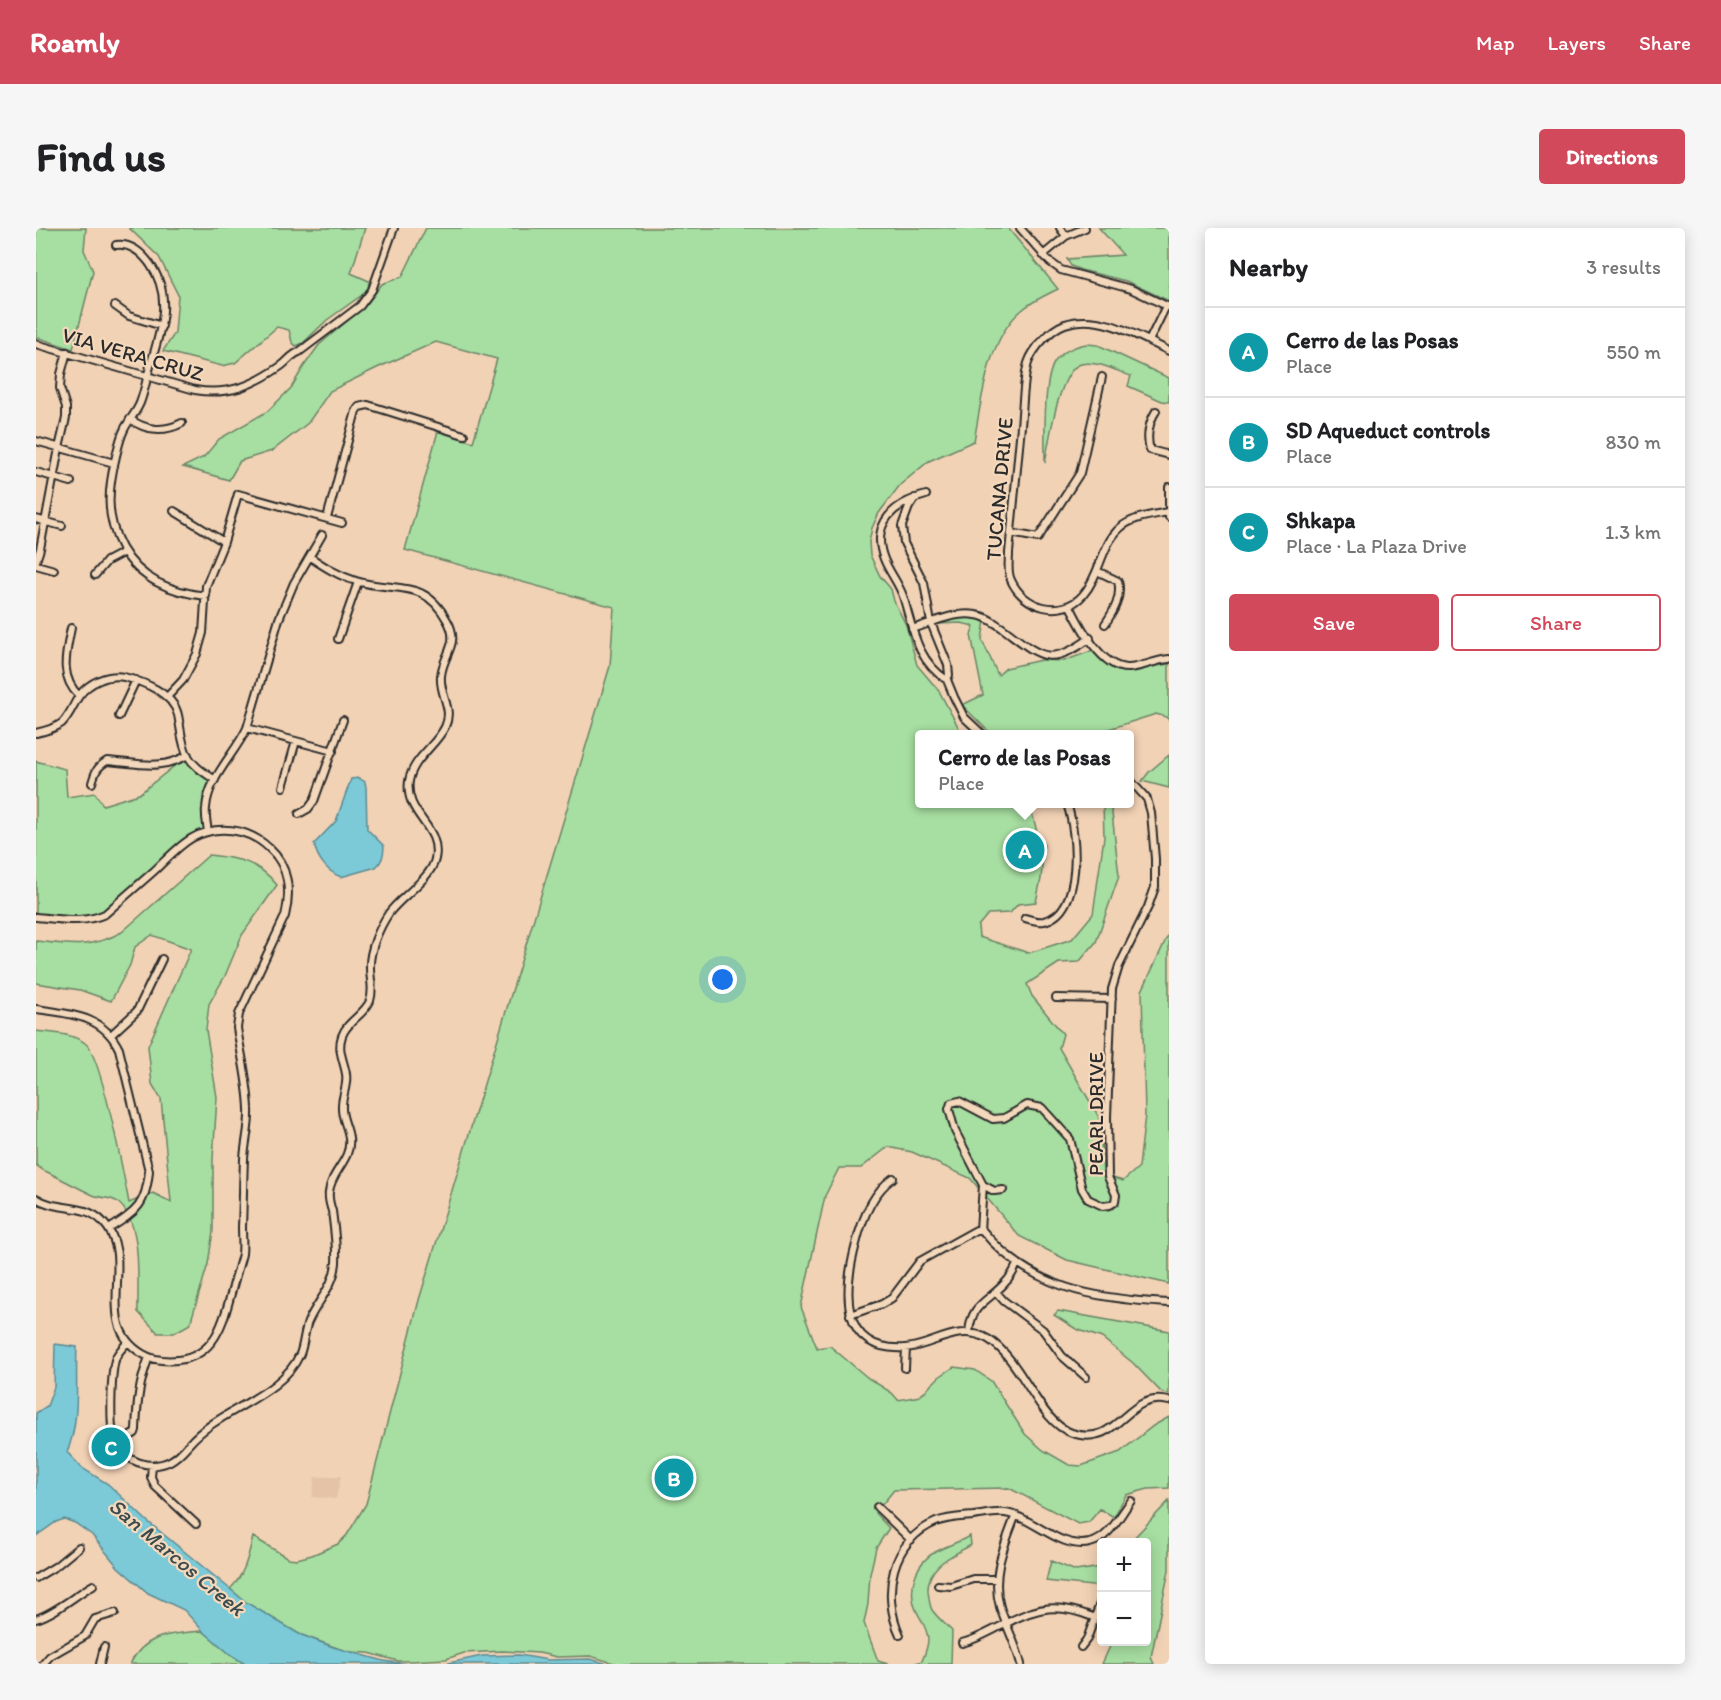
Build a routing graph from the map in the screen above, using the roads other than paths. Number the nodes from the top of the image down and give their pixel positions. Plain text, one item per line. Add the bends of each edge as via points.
1 (394, 228) edge
2 (1020, 228) edge
3 (1060, 228) edge
4 (1085, 228) edge
5 (1066, 236) junction
6 (116, 245) dead end
7 (1043, 255) junction
8 (116, 306) dead end
9 (1168, 306) edge
10 (162, 326) junction
11 (1149, 341) junction
12 (36, 344) edge
13 (1169, 351) edge
14 (67, 352) junction
15 (147, 377) junction
16 (1102, 377) dead end
17 (1156, 411) dead end
18 (130, 419) junction
19 (182, 423) dead end
20 (464, 435) dead end
21 (36, 441) edge
22 (58, 447) junction
23 (1169, 455) edge
24 (114, 463) junction
25 (36, 472) edge
26 (53, 477) junction
27 (71, 482) dead end
28 (1169, 487) edge
29 (926, 495) dead end
30 (915, 498) junction
31 (174, 511) dead end
32 (1168, 515) edge
33 (327, 518) junction
34 (36, 519) edge
35 (45, 521) junction
36 (342, 523) dead end
37 (63, 526) dead end
38 (1011, 533) junction
39 (322, 535) dead end
40 (224, 542) junction
41 (124, 552) junction
42 (310, 557) junction
43 (36, 563) edge
44 (54, 570) dead end
45 (1097, 571) junction
46 (95, 575) dead end
47 (358, 582) junction
48 (206, 596) junction
49 (1070, 606) junction
50 (931, 622) junction
51 (1105, 624) dead end
52 (71, 628) dead end
53 (912, 628) junction
54 (1090, 638) junction
55 (338, 639) dead end
56 (1169, 659) edge
57 (136, 680) junction
58 (947, 680) junction
59 (79, 696) junction
60 (167, 697) junction
61 (119, 716) dead end
62 (343, 720) dead end
63 (247, 728) junction
64 (977, 730) edge
65 (36, 733) edge
66 (296, 741) junction
67 (333, 751) junction
68 (188, 755) junction
69 (216, 780) junction
70 (92, 783) dead end
71 (1134, 784) edge
72 (283, 787) dead end
73 (1068, 808) edge
74 (299, 814) dead end
75 (208, 832) junction
76 (36, 917) edge
77 (1026, 918) dead end
78 (162, 959) dead end
79 (1056, 998) dead end
80 (1112, 999) junction
81 (36, 1009) edge
82 (111, 1035) junction
83 (893, 1178) dead end
84 (983, 1185) junction
85 (1003, 1190) dead end
86 (36, 1200) edge
87 (109, 1229) junction
88 (980, 1230) junction
89 (1017, 1264) junction
90 (996, 1292) junction
91 (1168, 1303) edge
92 (850, 1315) junction
93 (969, 1333) junction
94 (128, 1342) junction
95 (906, 1348) junction
96 (149, 1357) junction
97 (904, 1368) dead end
98 (1086, 1377) dead end
99 (1169, 1401) edge
100 (117, 1446) junction
101 (152, 1465) junction
102 (1131, 1501) dead end
103 (877, 1508) dead end
104 (1016, 1517) junction
105 (196, 1524) dead end
106 (912, 1540) junction
107 (80, 1547) dead end
108 (36, 1578) edge
109 (997, 1579) junction
110 (93, 1585) dead end
111 (938, 1586) dead end
112 (1097, 1608) edge
113 (115, 1613) dead end
114 (1093, 1617) junction
115 (36, 1619) edge
116 (1007, 1623) junction
117 (900, 1635) dead end
118 (962, 1643) dead end
119 (104, 1647) dead end
120 (1081, 1647) dead end
121 (43, 1664) edge
122 (100, 1664) edge
123 (1021, 1664) edge

1 - 15 street, VIA VERA CRUZ via 372,290 360,306 261,380 245,387 208,392
2 - 7 street
3 - 5 street
4 - 5 street
5 - 7 street
6 - 10 street via 136,250 155,271 165,305
7 - 9 street via 1061,270 1131,289
8 - 10 street via 129,316
9 - 11 street
10 - 15 street
11 - 13 street, TUCANA DRIVE
11 - 38 street, TUCANA DRIVE via 1110,324 1088,322 1066,324 1040,344 1029,362
12 - 14 street, VIA VERA CRUZ
14 - 15 street, VIA VERA CRUZ
14 - 22 street via 60,388 66,418
15 - 18 street via 140,404
16 - 38 street via 1080,473 1038,538
17 - 23 street via 1147,442 1150,450
18 - 19 street via 147,428 168,429
18 - 24 street
20 - 33 street via 368,405 359,407
21 - 22 street
22 - 24 street
22 - 26 street
24 - 41 street via 109,511
25 - 26 street
26 - 27 street
26 - 35 street
28 - 32 street
29 - 30 street
30 - 50 street via 902,532 924,583
30 - 53 street via 893,510 880,538 883,558 897,581
31 - 40 street
32 - 45 street via 1123,525 1114,534
33 - 36 street
33 - 40 street via 238,494
34 - 35 street
35 - 37 street
35 - 43 street
38 - 49 street, TUCANA DRIVE via 1008,573 1016,590 1037,606
39 - 42 street
40 - 48 street via 210,573
41 - 46 street via 107,561
41 - 48 street via 136,567 161,585
42 - 47 street via 336,574
42 - 63 street via 279,619
43 - 44 street
45 - 49 street via 1083,595
45 - 51 street via 1120,584 1115,610
47 - 55 street
47 - 101 street via 420,591 452,630 452,647 441,673 447,720 412,771 408,788 417,814 434,837 435,860 403,896 378,935 370,959 370,999 341,1038 346,1079 342,1113 350,1139 349,1152 332,1180 329,1193 335,1267 331,1284 308,1323 301,1351 281,1379 200,1433 169,1462
48 - 60 street via 197,654 183,680
49 - 54 street
50 - 53 street
50 - 54 street via 958,615 983,616 1043,655 1058,656
50 - 58 street via 948,665
52 - 59 street via 65,670 69,684
53 - 58 street via 926,661
54 - 56 street via 1115,666 1129,669
57 - 59 street via 112,676
57 - 60 street
57 - 61 street
58 - 64 street via 964,717
59 - 65 street via 63,721
60 - 68 street via 177,712
62 - 67 street
63 - 66 street
63 - 69 street
66 - 67 street
66 - 72 street
67 - 74 street via 314,801
68 - 69 street
68 - 70 street via 164,765 107,762 95,771
69 - 75 street via 206,805
71 - 80 street, PEARL DRIVE via 1147,799 1151,813 1155,887 1119,966
73 - 77 street via 1075,860 1065,905 1053,917 1041,921
75 - 76 street via 191,838 105,914 76,921
75 - 96 street via 238,831 268,846 286,875 288,902 239,1014 237,1028 250,1112 244,1156 242,1253 222,1326 204,1350 187,1359 164,1361
78 - 82 street via 136,1011
79 - 80 street
80 - 84 street, PEARL DRIVE via 1107,1158 1115,1202 1103,1206 1088,1199 1070,1139 1042,1108 1027,1105 998,1119 988,1118 962,1102 951,1103 955,1131
81 - 82 street via 79,1015 95,1021
82 - 87 street via 119,1049 149,1171 143,1200 128,1217
83 - 92 street via 882,1186 872,1202 856,1241 848,1287
84 - 85 street via 994,1191
84 - 88 street
86 - 87 street via 92,1213
87 - 94 street via 118,1254 117,1316
88 - 89 street
88 - 92 street via 920,1261 892,1298
89 - 90 street
89 - 91 street via 1058,1286 1080,1292
90 - 93 street via 975,1309
90 - 98 street via 1042,1330 1062,1356
92 - 95 street via 859,1334 872,1342
93 - 95 street via 955,1333
93 - 99 street via 990,1340 1005,1352 1052,1419 1071,1433 1088,1436 1104,1432 1136,1405 1150,1399
94 - 96 street
94 - 100 street via 114,1365 111,1425
95 - 97 street
96 - 100 street via 140,1382 135,1434
100 - 101 street via 128,1458
101 - 105 street via 155,1486
102 - 104 street via 1111,1529 1090,1543 1066,1541
103 - 106 street
104 - 106 street via 1000,1513 948,1518 924,1529
104 - 109 street
106 - 117 street via 892,1572 891,1608
107 - 108 street
109 - 111 street
109 - 116 street via 1000,1607
110 - 115 street
112 - 114 street
113 - 121 street via 94,1619 85,1636
114 - 116 street via 1061,1607 1047,1608
114 - 120 street
116 - 118 street
116 - 123 street
119 - 122 street

